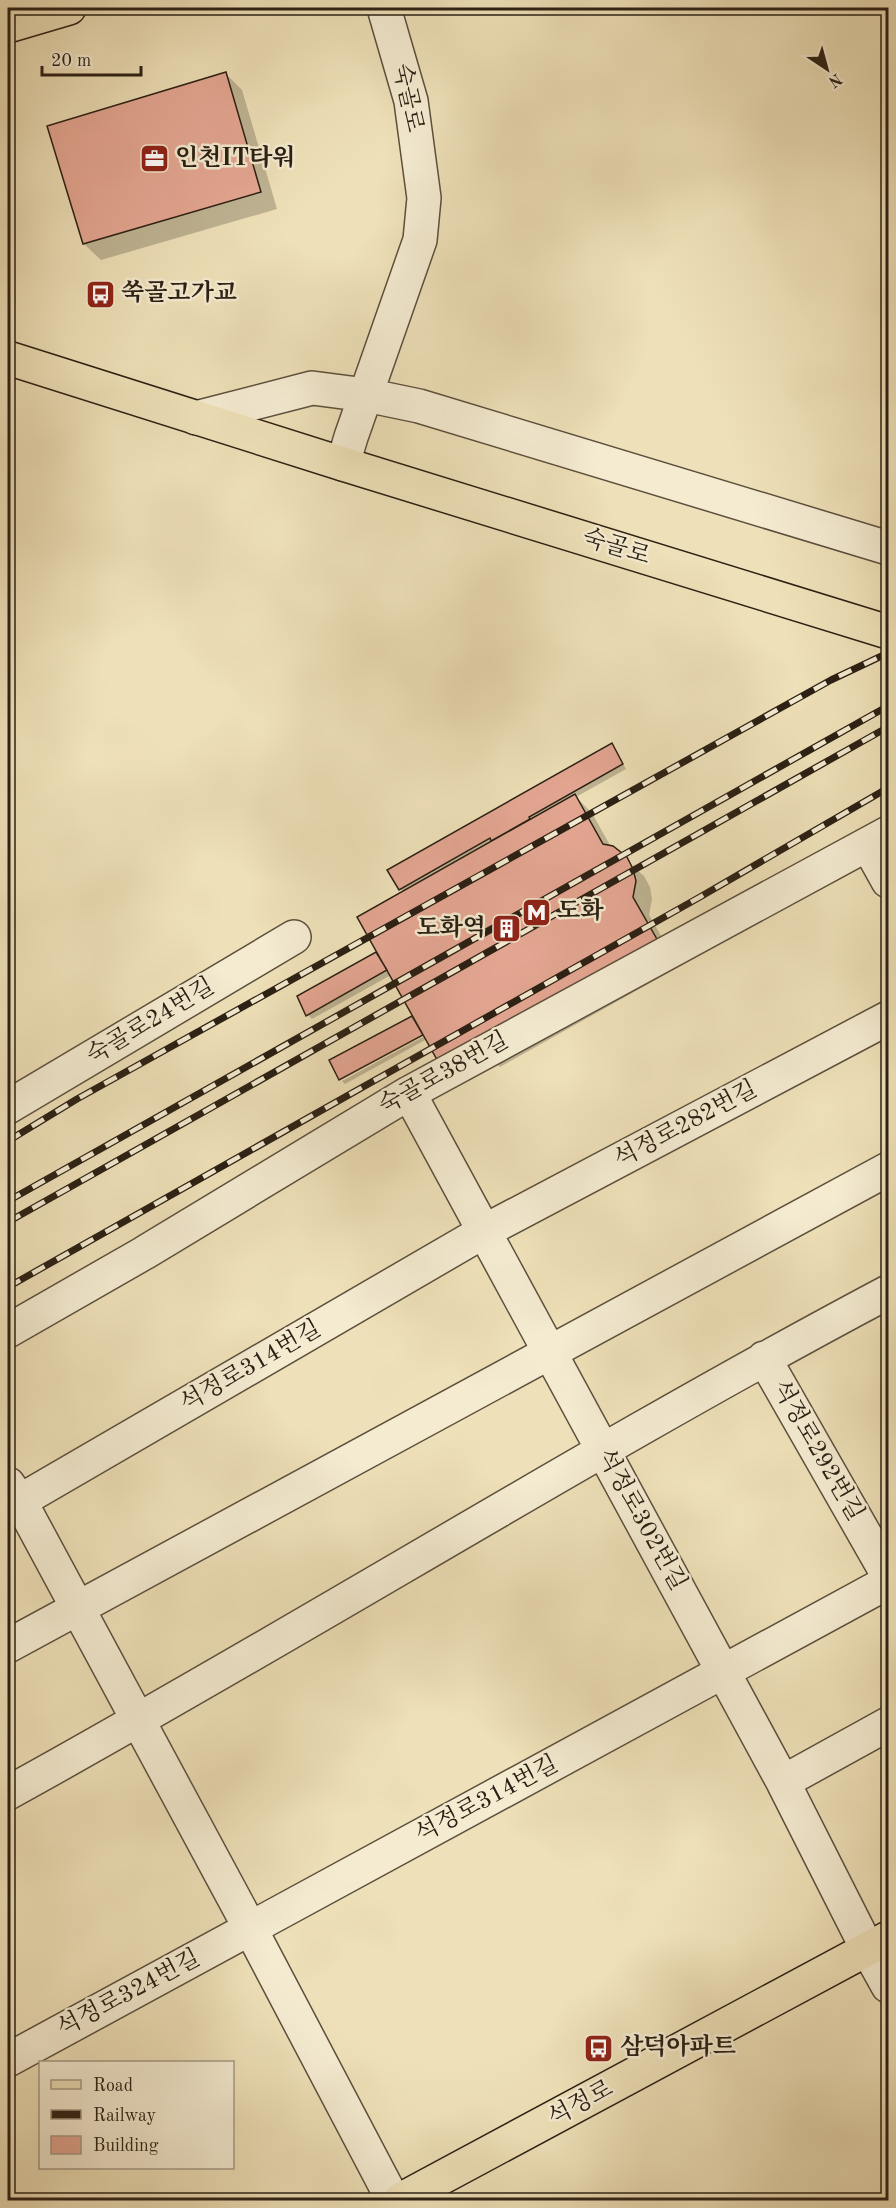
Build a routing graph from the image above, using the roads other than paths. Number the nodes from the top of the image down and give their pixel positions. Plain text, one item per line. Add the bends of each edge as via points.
1 (69, 8) edge
2 (384, 8) edge
3 (8, 26) edge
4 (8, 358) edge
5 (366, 395) junction
6 (196, 418) junction
7 (343, 465) junction
8 (888, 548) edge
9 (888, 632) edge
10 (878, 839) edge
11 (888, 881) edge
12 (294, 937) dead end
13 (888, 1018) edge
14 (409, 1093) junction
15 (8, 1107) edge
16 (888, 1169) edge
17 (483, 1232) junction
18 (888, 1292) edge
19 (8, 1331) edge
20 (550, 1353) junction
21 (764, 1358) junction
22 (603, 1449) junction
23 (12, 1498) edge
24 (888, 1575) edge
25 (888, 1582) edge
26 (78, 1608) junction
27 (8, 1646) edge
28 (723, 1672) junction
29 (139, 1721) junction
30 (888, 1724) edge
31 (783, 1782) junction
32 (8, 1793) edge
33 (250, 1928) junction
34 (878, 1944) edge
35 (888, 1986) edge
36 (8, 2060) edge
37 (393, 2200) edge
38 (400, 2200) edge

1 - 3 main road
2 - 5 lane, 숙골로 via 411,101 424,198 420,240
4 - 6 main road, 숙골로
5 - 6 lane via 312,388
5 - 7 lane, 숙골로
5 - 8 lane via 419,406
6 - 7 main road, 숙골로
7 - 9 main road, 숙골로
10 - 11 lane
10 - 14 lane, 숙골로38번길
12 - 15 lane, 숙골로24번길
13 - 17 lane, 석정로282번길
14 - 17 lane, 석정로302번길
14 - 19 lane, 숙골로38번길
16 - 20 lane
17 - 20 lane, 석정로302번길
17 - 23 lane, 석정로314번길
18 - 21 lane, 석정로292번길
20 - 22 lane, 석정로302번길
20 - 26 lane
21 - 22 lane, 석정로292번길
21 - 24 lane, 석정로292번길
22 - 28 lane, 석정로302번길
22 - 29 lane, 석정로292번길
23 - 26 lane, 석정로314번길
25 - 28 lane, 석정로314번길
26 - 27 lane
26 - 29 lane, 석정로314번길
28 - 31 lane, 석정로302번길
28 - 33 lane, 석정로314번길
29 - 32 lane
29 - 33 lane, 석정로314번길
30 - 31 lane
31 - 34 lane, 석정로302번길
33 - 36 lane, 석정로324번길
33 - 37 lane, 석정로314번길
34 - 35 lane, 석정로302번길
34 - 38 main road, 석정로

